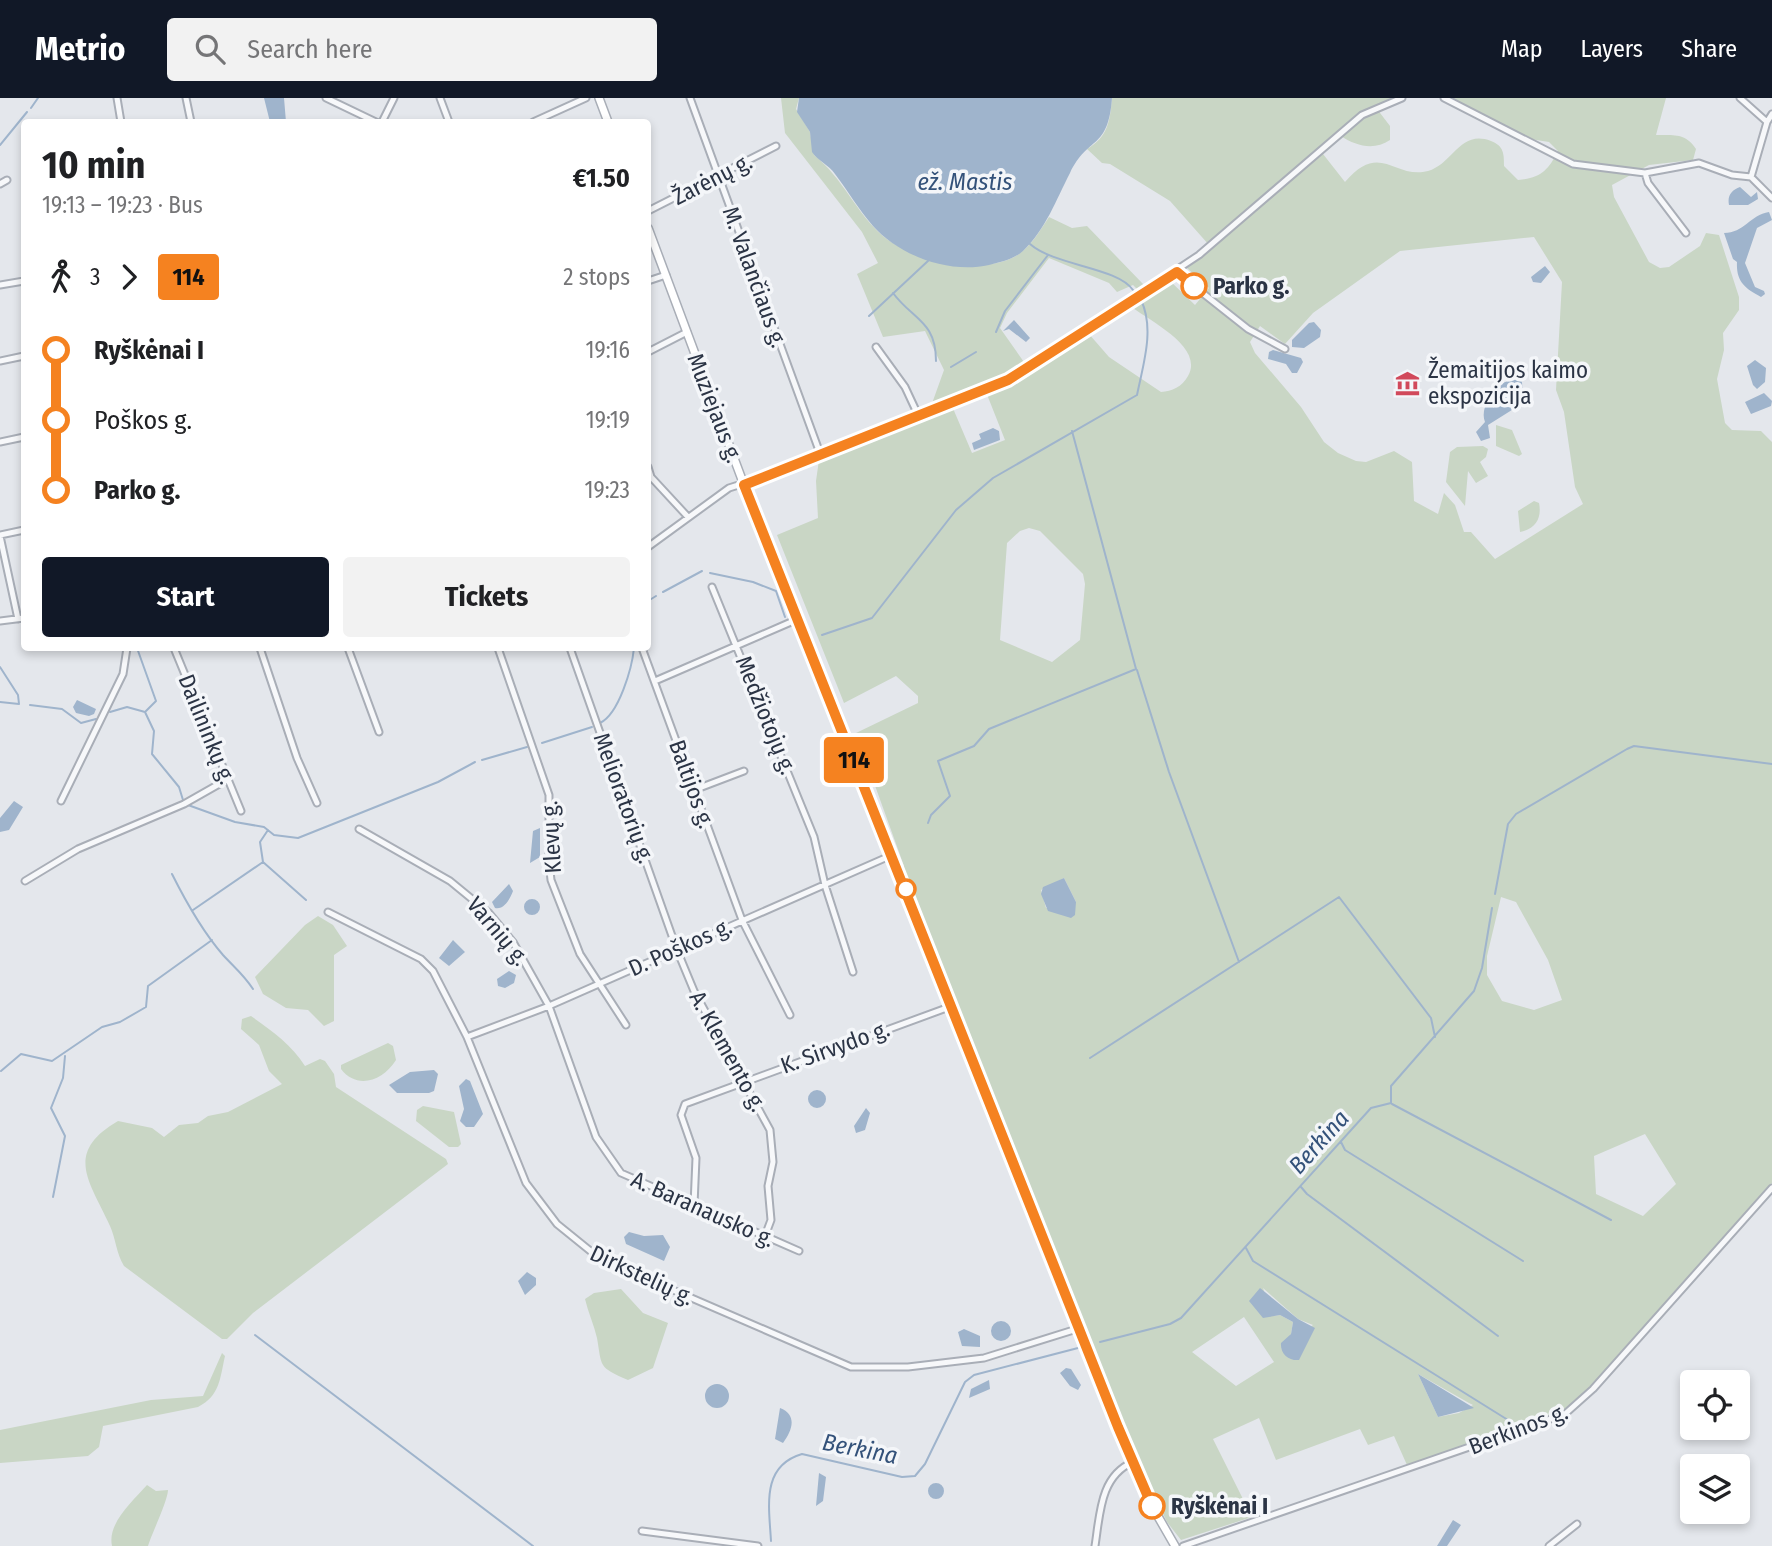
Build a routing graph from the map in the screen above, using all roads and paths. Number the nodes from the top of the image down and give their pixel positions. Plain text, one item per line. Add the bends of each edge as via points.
1 (117, 98) edge
2 (186, 98) edge
3 (326, 98) edge
4 (394, 98) edge
5 (440, 98) edge
6 (586, 98) edge
7 (599, 98) edge
8 (690, 98) edge
9 (1402, 98) edge
10 (1444, 98) edge
11 (1740, 98) edge
12 (1772, 114) edge
13 (120, 119) edge
14 (190, 119) edge
15 (370, 119) edge
16 (384, 119) edge
17 (448, 119) edge
18 (540, 119) edge
19 (607, 119) edge
20 (1767, 122) junction
21 (776, 146) dead end
22 (1645, 173) junction
23 (719, 176) junction
24 (1751, 177) junction
25 (7, 180) dead end
26 (0, 184) edge
27 (1772, 198) edge
28 (651, 210) edge
29 (1686, 233) dead end
30 (651, 236) edge
31 (1177, 272) junction
32 (666, 275) junction
33 (651, 280) edge
34 (21, 282) edge
35 (0, 285) edge
36 (687, 332) junction
37 (876, 347) dead end
38 (1285, 349) dead end
39 (651, 350) edge
40 (21, 357) edge
41 (0, 361) edge
42 (919, 417) junction
43 (21, 438) edge
44 (0, 442) edge
45 (821, 456) junction
46 (651, 477) edge
47 (744, 485) junction
48 (688, 517) junction
49 (21, 531) edge
50 (0, 536) edge
51 (651, 545) edge
52 (712, 587) dead end
53 (21, 619) edge
54 (797, 619) junction
55 (0, 621) edge
56 (738, 645) junction
57 (127, 651) edge
58 (175, 651) edge
59 (261, 651) edge
60 (349, 651) edge
61 (499, 651) edge
62 (571, 651) edge
63 (643, 651) edge
64 (655, 681) junction
65 (379, 732) dead end
66 (744, 771) dead end
67 (228, 779) junction
68 (694, 790) junction
69 (61, 801) dead end
70 (317, 803) dead end
71 (241, 811) dead end
72 (359, 829) dead end
73 (892, 855) junction
74 (25, 881) dead end
75 (825, 885) junction
76 (328, 912) dead end
77 (742, 920) junction
78 (677, 950) junction
79 (853, 972) dead end
80 (600, 982) junction
81 (549, 1006) junction
82 (952, 1006) junction
83 (790, 1015) dead end
84 (626, 1025) dead end
85 (467, 1037) junction
86 (745, 1080) junction
87 (1772, 1188) edge
88 (694, 1205) junction
89 (765, 1236) junction
90 (799, 1251) dead end
91 (1080, 1328) junction
92 (1133, 1462) junction
93 (1577, 1524) dead end
94 (642, 1531) dead end
95 (758, 1546) edge
96 (1095, 1546) edge
97 (1175, 1546) edge
98 (1182, 1546) edge
99 (1549, 1546) edge

1 - 13 street
2 - 14 street
3 - 15 street
4 - 16 street
5 - 17 street
6 - 18 street
7 - 19 main road
8 - 23 street, M. Valančiaus g.
9 - 31 street via 1355,120
10 - 22 street via 1573,164
11 - 20 street
12 - 20 street
20 - 24 street
21 - 23 street, Žarėnų g.
22 - 24 street via 1699,163 1732,176
22 - 29 street via 1647,183
23 - 28 street, Žarėnų g.
23 - 45 street, M. Valančiaus g.
24 - 27 street
25 - 26 street
30 - 32 main road, Muziejaus g.
31 - 38 street via 1248,329
31 - 42 street via 1018,375
32 - 33 street
32 - 36 main road, Muziejaus g.
34 - 35 street
36 - 39 street
36 - 47 main road, Muziejaus g.
37 - 42 street via 905,387
40 - 41 street
42 - 45 street
43 - 44 street
45 - 47 street
46 - 48 street
47 - 48 street via 729,488
47 - 54 main road, Muziejaus g.
48 - 51 street
49 - 50 street
50 - 53 street
52 - 56 street, Medžiotojų g.
53 - 55 street
54 - 56 street
54 - 73 main road, Muziejaus g.
56 - 64 street
56 - 75 street, Medžiotojų g. via 814,837
57 - 69 street via 123,674
58 - 67 street, Dailininkų g.
59 - 70 street
60 - 65 street
61 - 80 street, Klevų g. via 550,795 551,880 580,954
62 - 78 street, Melioratorių g.
63 - 64 street, Baltijos g.
64 - 68 street, Baltijos g.
66 - 68 street
67 - 71 street, Dailininkų g.
67 - 74 street via 184,804 78,849
68 - 77 street, Baltijos g.
72 - 81 street, Varnių g. via 450,881 489,913 527,964
73 - 75 street, D. Poškos g.
73 - 82 main road, Muziejaus g.
75 - 77 street, D. Poškos g.
75 - 79 street, Medžiotojų g.
76 - 85 street, Dirkstelių g. via 421,958 444,989
77 - 78 street, D. Poškos g.
77 - 83 street, Baltijos g.
78 - 80 street, D. Poškos g.
78 - 86 street, A. Klemento g. via 694,991
80 - 81 street, D. Poškos g.
80 - 84 street, Klevų g.
81 - 85 street, D. Poškos g.
81 - 88 street, A. Baranausko g. via 596,1137 607,1155 621,1173 638,1183
82 - 86 street, K. Sirvydo g.
82 - 91 main road, Muziejaus g.
85 - 91 street, Dirkstelių g. via 526,1184 556,1224 599,1258 851,1367 908,1367 984,1358
86 - 88 street, K. Sirvydo g. via 681,1107 696,1158
86 - 89 street, A. Klemento g. via 770,1130 771,1220
87 - 98 street, Berkinos g. via 1593,1389 1565,1414
88 - 89 street, A. Baranausko g.
89 - 90 street, A. Baranausko g.
91 - 92 main road
92 - 96 street via 1119,1468 1106,1489
92 - 97 main road
93 - 99 street
94 - 95 street

